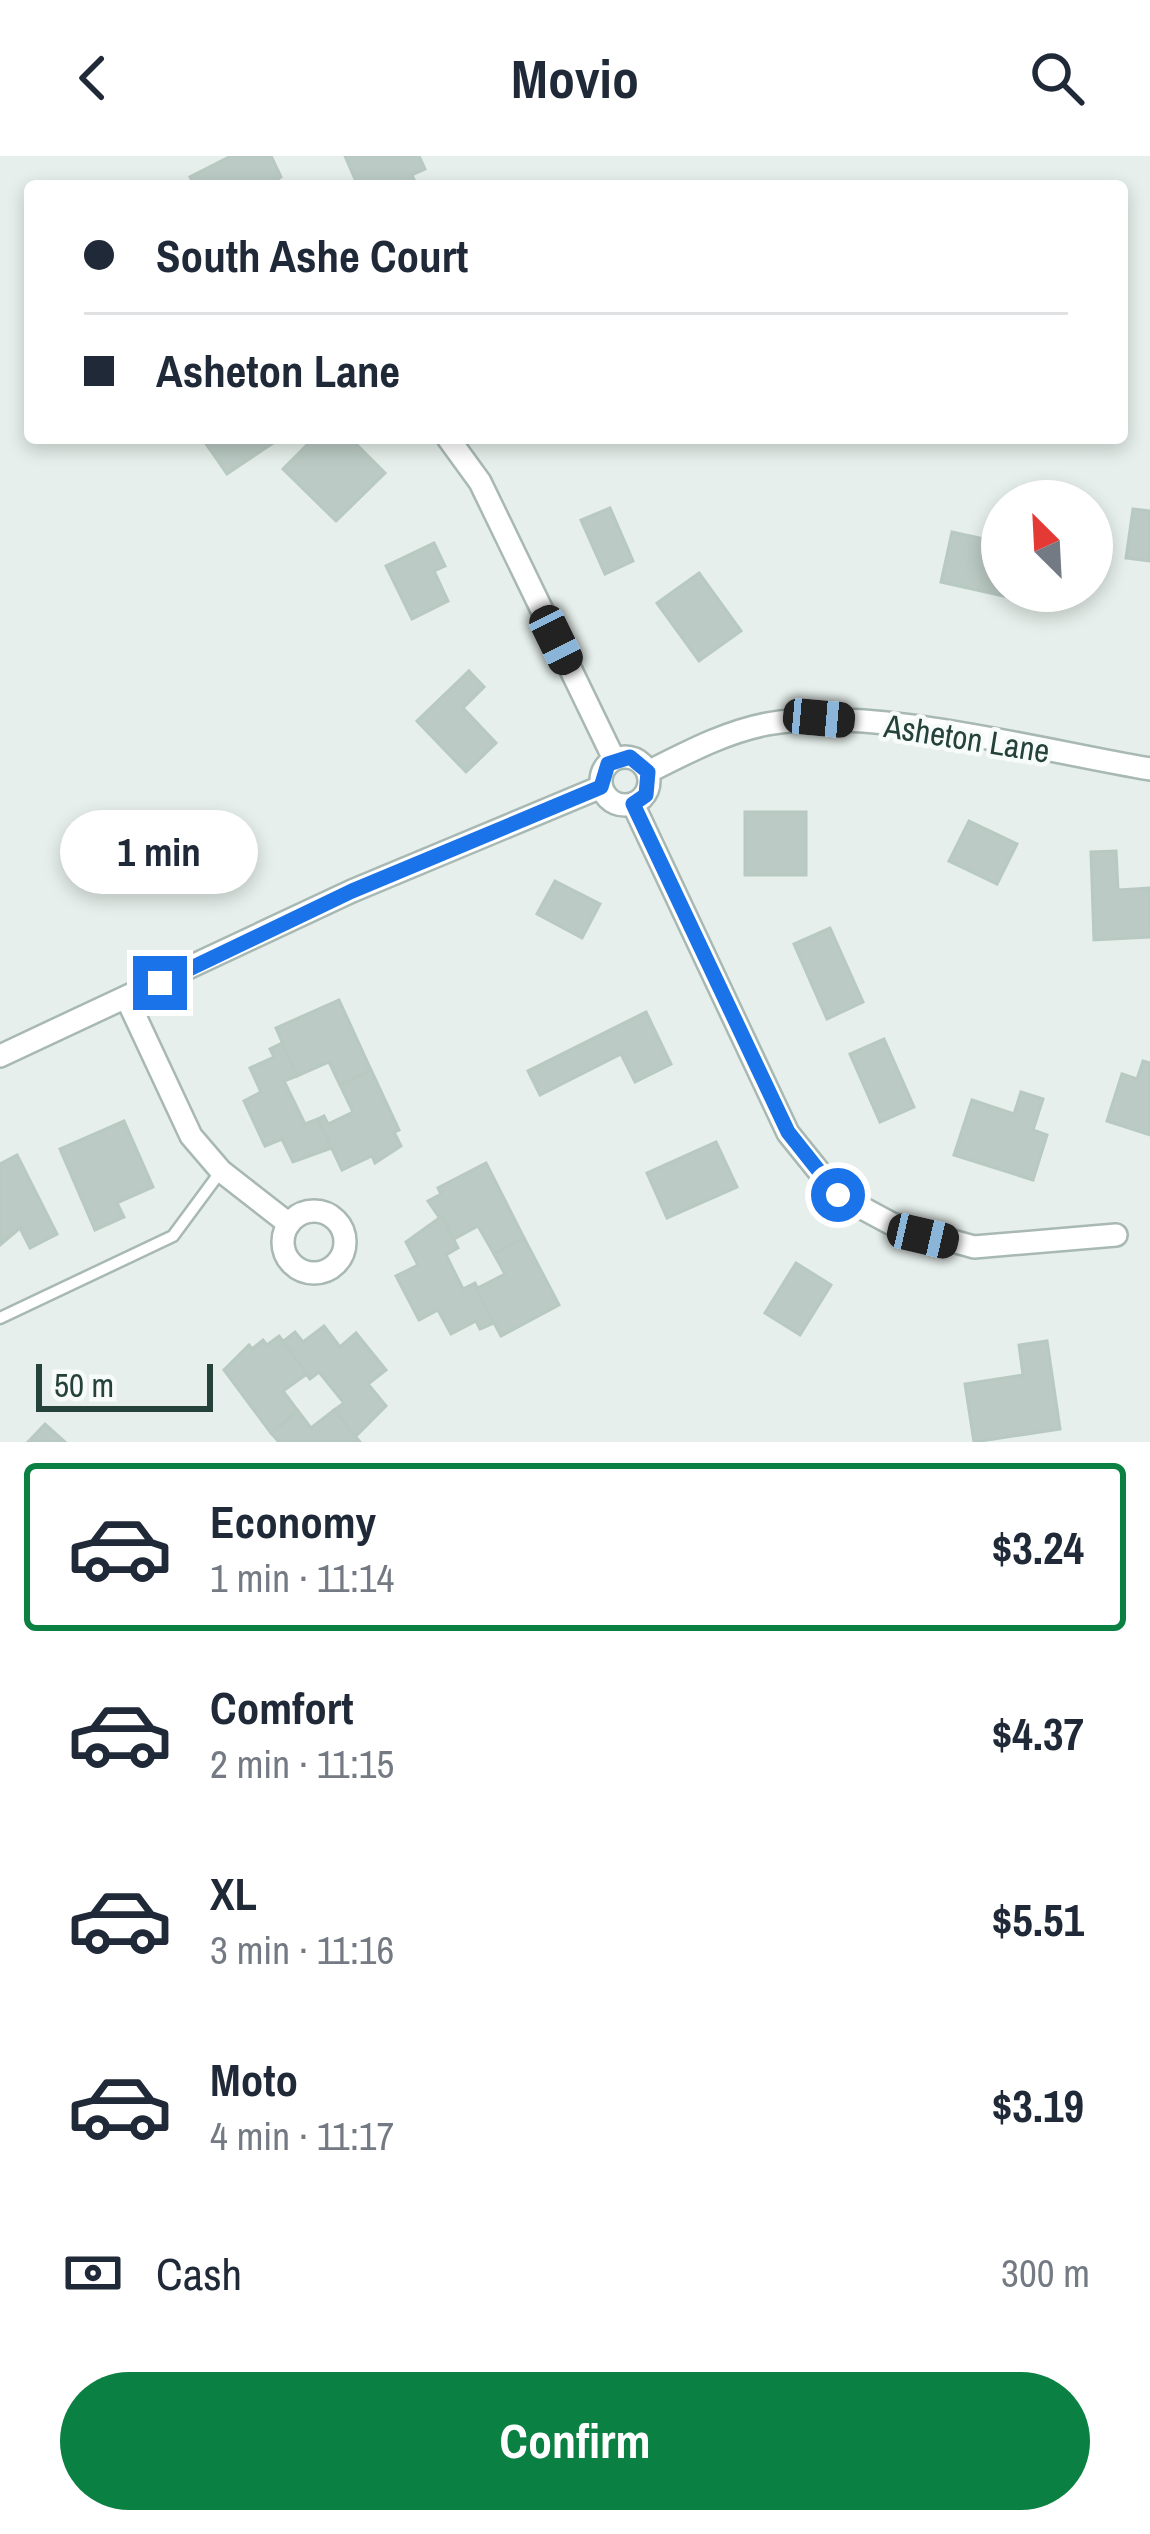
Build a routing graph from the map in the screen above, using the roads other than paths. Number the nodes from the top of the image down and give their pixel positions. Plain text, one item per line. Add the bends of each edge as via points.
1 (452, 444) edge
2 (614, 759) junction
3 (1150, 769) edge
4 (648, 772) junction
5 (601, 787) junction
6 (633, 804) junction
7 (127, 999) junction
8 (0, 1056) edge
9 (221, 1171) junction
10 (289, 1224) dead end
11 (1116, 1235) dead end
12 (0, 1318) edge

1 - 2 street via 480,482
2 - 4 street via 637,760
2 - 5 street
3 - 4 street, Asheton Lane via 819,718 706,743
4 - 6 street via 646,795
5 - 6 street via 617,804
5 - 7 street via 352,891
6 - 11 street via 788,1132 838,1195 892,1224 974,1247
7 - 8 street
7 - 9 street via 176,1112
9 - 10 street
9 - 12 lane via 172,1236

